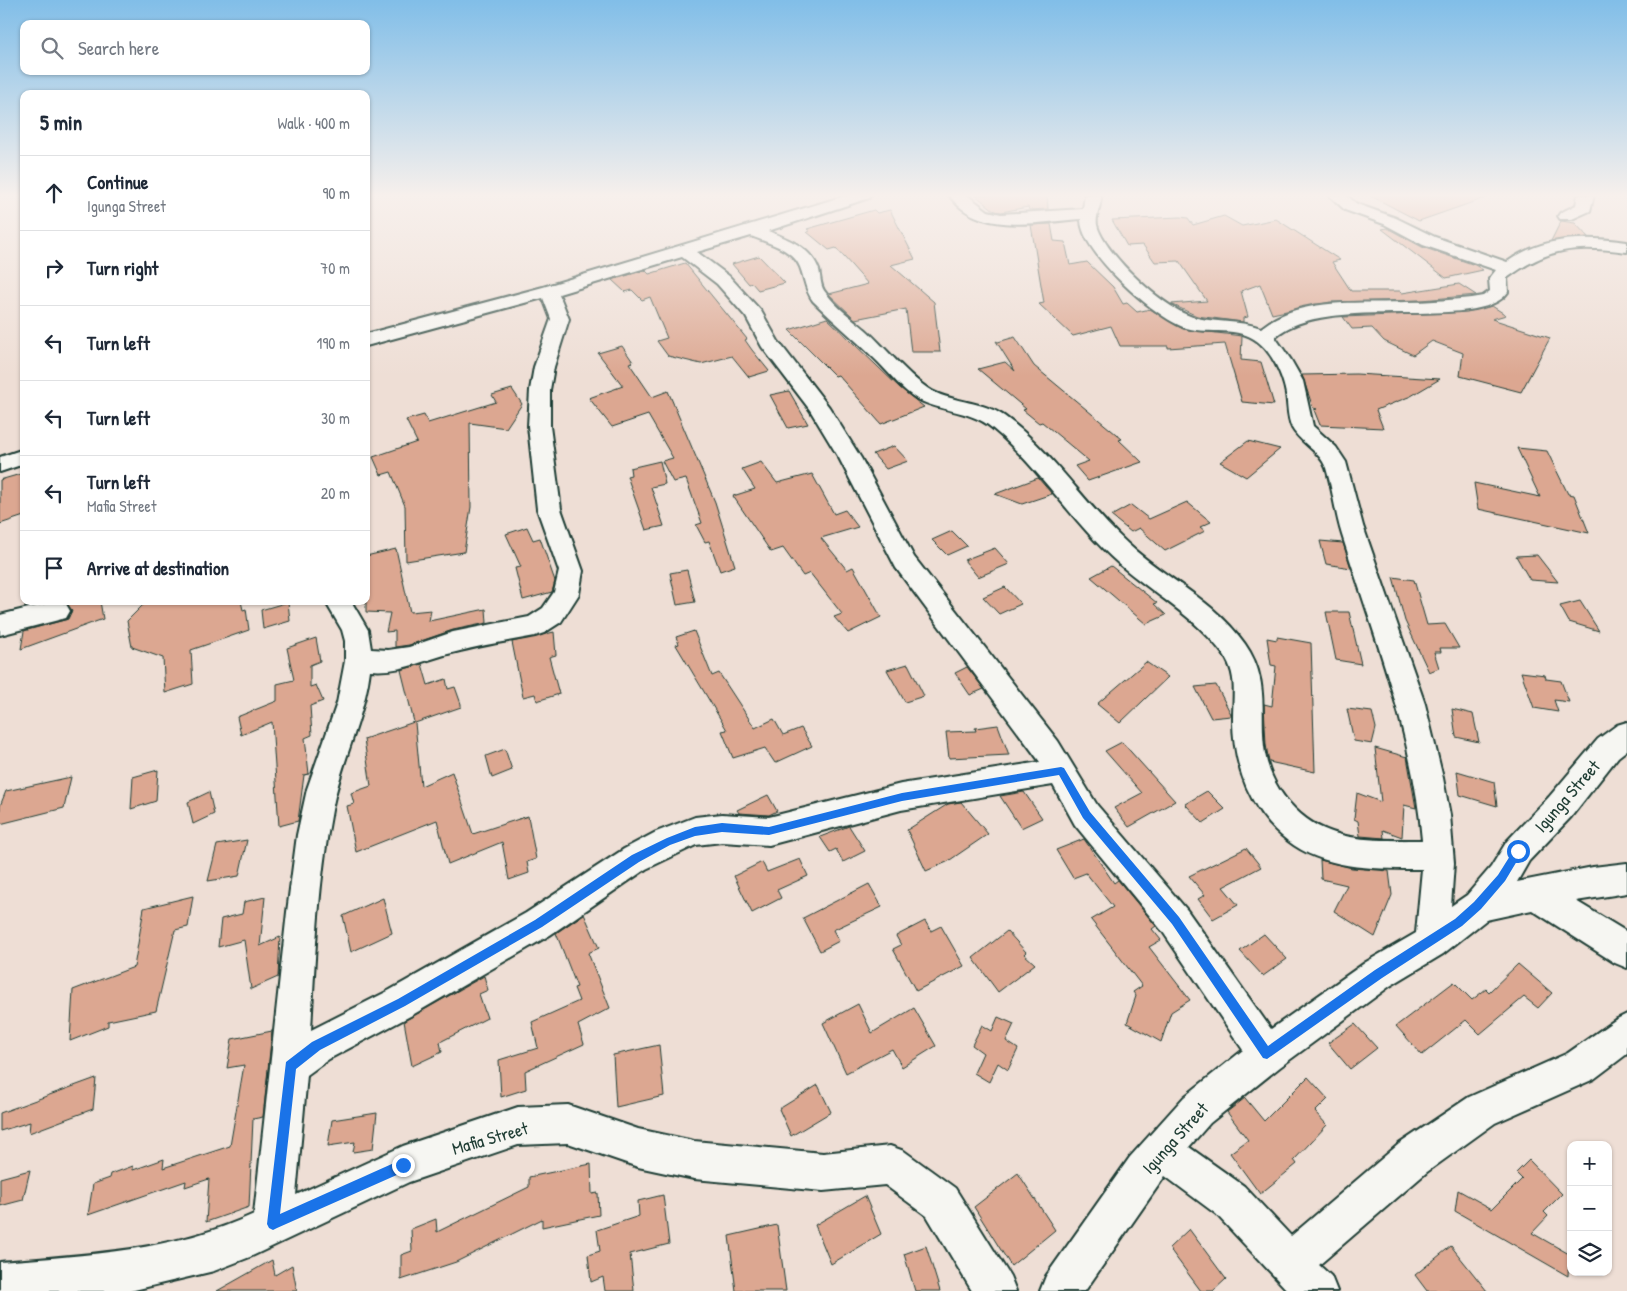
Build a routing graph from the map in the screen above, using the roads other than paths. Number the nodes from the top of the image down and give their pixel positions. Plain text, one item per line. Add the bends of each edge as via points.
1 (667, 255) edge
2 (691, 255) edge
3 (800, 255) edge
4 (1108, 255) edge
5 (1471, 255) edge
6 (1530, 255) edge
7 (1508, 268) junction
8 (548, 291) junction
9 (1263, 337) junction
10 (370, 339) edge
11 (20, 458) edge
12 (0, 465) edge
13 (340, 605) edge
14 (57, 611) dead end
15 (0, 626) edge
16 (358, 659) junction
17 (1627, 734) edge
18 (1061, 771) junction
19 (1438, 855) junction
20 (1627, 878) edge
21 (1535, 894) junction
22 (1478, 906) junction
23 (1431, 942) junction
24 (1627, 951) edge
25 (1627, 1032) edge
26 (1267, 1054) junction
27 (290, 1066) junction
28 (1164, 1151) junction
29 (273, 1224) junction
30 (1289, 1264) junction
31 (135, 1282) edge
32 (0, 1283) edge
33 (995, 1291) edge
34 (1061, 1291) edge
35 (1316, 1291) edge

1 - 8 street
2 - 18 street via 723,280 754,315 769,343 819,407 850,458 904,562 1010,698
3 - 19 street via 808,265 812,288 914,387 933,399 977,411 995,420 1046,468 1118,549 1212,623 1237,653 1246,671 1249,682 1247,738 1251,765 1258,783 1298,831 1316,842 1337,848
4 - 9 street via 1164,309 1191,323 1247,330
5 - 7 street
6 - 7 street
7 - 9 street via 1498,279 1499,292 1487,300 1316,313 1277,325
8 - 10 street
8 - 16 street via 560,319 544,367 539,426 550,509 570,571 566,594 552,615 535,626 453,642 410,657 388,661
9 - 19 street via 1289,372 1294,384 1297,412 1305,432 1334,462 1426,762
11 - 12 street
13 - 16 street via 357,639
14 - 15 street
16 - 27 street via 354,693 317,808 305,898
17 - 22 street, Igunga Street via 1608,748 1560,807 1518,851 1502,878
18 - 26 street via 1086,815 1175,920
18 - 27 street via 902,797 769,831 722,828 695,831 674,839 635,859 538,924 402,1002 316,1046
19 - 23 street
20 - 21 street
21 - 22 street
21 - 24 street
22 - 23 street, Igunga Street
23 - 26 street, Igunga Street via 1378,974
25 - 30 street via 1581,1066 1482,1110 1413,1158
26 - 28 street, Igunga Street via 1197,1110
27 - 29 street
28 - 30 street via 1230,1200
28 - 34 street, Igunga Street via 1144,1171
29 - 31 street, Mafia Street via 236,1243
29 - 33 street, Mafia Street via 403,1165 518,1126 568,1124 638,1148 694,1160 822,1172 890,1165 941,1202
30 - 35 street
31 - 32 street, Mafia Street

